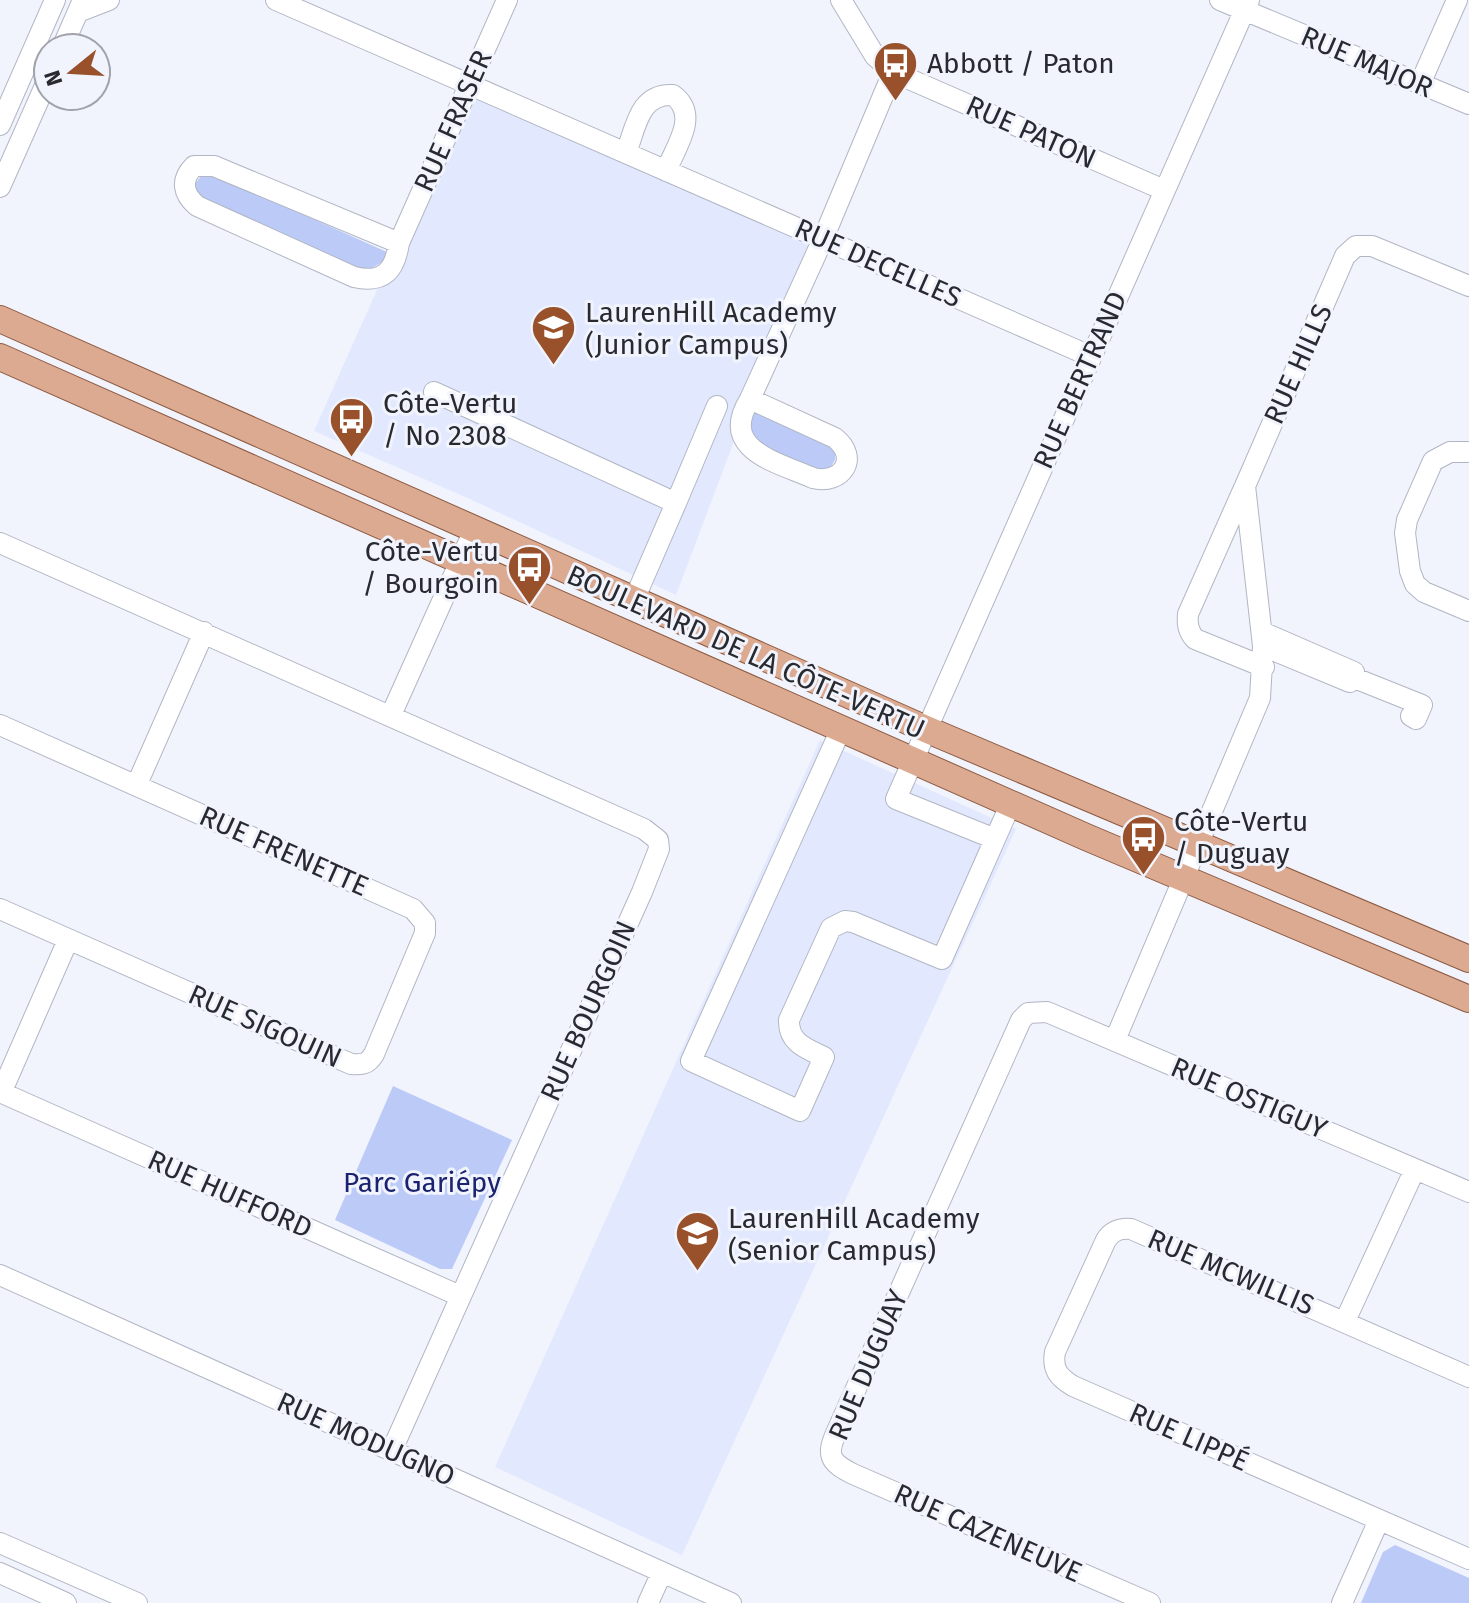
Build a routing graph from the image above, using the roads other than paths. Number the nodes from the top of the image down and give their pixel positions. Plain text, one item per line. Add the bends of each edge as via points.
1 (55, 0) edge
2 (109, 0) edge
3 (276, 0) edge
4 (507, 0) edge
5 (841, 0) edge
6 (1220, 0) edge
7 (1457, 0) edge
8 (80, 6) edge
9 (1246, 6) edge
10 (69, 32) edge
11 (893, 72) junction
12 (469, 84) junction
13 (1420, 84) junction
14 (1469, 104) edge
15 (33, 112) edge
16 (0, 125) edge
17 (626, 153) junction
18 (666, 171) junction
19 (0, 187) edge
20 (1164, 190) junction
21 (823, 239) junction
22 (399, 243) junction
23 (1469, 286) edge
24 (0, 319) edge
25 (1090, 356) junction
26 (0, 357) edge
27 (434, 392) dead end
28 (750, 399) junction
29 (717, 406) dead end
30 (1469, 452) edge
31 (1245, 486) junction
32 (676, 503) junction
33 (475, 528) junction
34 (0, 543) edge
35 (461, 561) junction
36 (634, 600) junction
37 (1469, 611) edge
38 (204, 632) junction
39 (1263, 639) junction
40 (1264, 667) junction
41 (1400, 707) dead end
42 (391, 715) junction
43 (0, 725) edge
44 (841, 729) junction
45 (928, 730) junction
46 (913, 761) junction
47 (137, 784) junction
48 (1011, 803) junction
49 (995, 839) junction
50 (1199, 843) junction
51 (1185, 879) junction
52 (0, 909) edge
53 (425, 923) joint
54 (68, 940) junction
55 (1469, 959) edge
56 (1469, 999) edge
57 (1028, 1013) joint
58 (1115, 1040) junction
59 (1, 1092) edge
60 (1415, 1169) junction
61 (1469, 1192) edge
62 (1116, 1231) joint
63 (0, 1275) edge
64 (460, 1296) junction
65 (1345, 1321) junction
66 (1469, 1377) edge
67 (392, 1450) junction
68 (831, 1457) joint
69 (1379, 1520) junction
70 (0, 1543) edge
71 (1469, 1559) edge
72 (64, 1571) junction
73 (662, 1572) junction
74 (0, 1573) edge
75 (1122, 1598) edge
76 (56, 1601) edge
77 (137, 1603) edge
78 (648, 1603) edge
79 (731, 1603) edge
80 (1150, 1603) edge
81 (1342, 1603) edge

1 - 16 street
2 - 8 street
3 - 12 street, RUE DECELLES
4 - 12 street, RUE FRASER
5 - 11 street, RUE PATON via 875,56
6 - 9 street, RUE MAJOR
7 - 13 street
8 - 10 street
9 - 13 street, RUE MAJOR
9 - 20 street, RUE BERTRAND
11 - 20 street, RUE PATON
11 - 21 street
12 - 17 street, RUE DECELLES
12 - 22 street, RUE FRASER
13 - 14 street, RUE MAJOR
15 - 19 street
17 - 18 street, RUE DECELLES
17 - 18 street via 646,103 673,95 687,112 686,123
18 - 21 street, RUE DECELLES
20 - 25 street, RUE BERTRAND
21 - 25 street, RUE DECELLES
21 - 28 street
22 - 22 street, RUE FRASER via 214,166 194,166 185,180 189,199 197,206 354,277 385,274 397,259
23 - 31 street, RUE HILLS via 1372,246 1356,246 1345,256
24 - 33 main road, BOULEVARD DE LA CÔTE-VERTU
25 - 45 street, RUE BERTRAND
26 - 35 main road, BOULEVARD DE LA CÔTE-VERTU
27 - 32 street
28 - 28 street via 739,427 752,451 813,478 833,478 842,471 847,463 843,444
29 - 32 street
30 - 37 street via 1450,452 1433,461 1405,533 1415,584
31 - 39 street
31 - 40 street, RUE HILLS via 1187,621 1195,639
32 - 36 street
33 - 35 street
33 - 36 main road, BOULEVARD DE LA CÔTE-VERTU
34 - 38 street, RUE BOURGOIN
35 - 42 street
35 - 44 main road, BOULEVARD DE LA CÔTE-VERTU
36 - 45 main road, BOULEVARD DE LA CÔTE-VERTU
38 - 42 street, RUE BOURGOIN
38 - 47 street
39 - 40 street
39 - 41 street via 1352,677
40 - 50 street via 1260,698
42 - 64 street, RUE BOURGOIN via 644,829 658,840 642,892
43 - 47 street, RUE FRENETTE
44 - 46 main road, BOULEVARD DE LA CÔTE-VERTU
44 - 49 street via 691,1061 800,1111 824,1057 797,1044 789,1020 831,928 853,922 942,959
45 - 46 street, RUE BERTRAND
45 - 50 main road, BOULEVARD DE LA CÔTE-VERTU
46 - 48 main road, BOULEVARD DE LA CÔTE-VERTU
46 - 49 street, RUE BERTRAND via 896,799
47 - 53 street, RUE FRENETTE via 413,909
48 - 49 street
48 - 51 main road, BOULEVARD DE LA CÔTE-VERTU
50 - 51 street
50 - 55 main road, BOULEVARD DE LA CÔTE-VERTU
51 - 56 main road, BOULEVARD DE LA CÔTE-VERTU
51 - 58 street
52 - 54 street, RUE SIGOUIN
53 - 54 street, RUE SIGOUIN via 423,945 374,1054 359,1065
54 - 59 street
57 - 58 street, RUE OSTIGUY via 1047,1012
57 - 68 street, RUE DUGUAY via 843,1416
58 - 60 street, RUE OSTIGUY
59 - 64 street, RUE HUFFORD
60 - 61 street, RUE OSTIGUY
60 - 65 street, RUE MCWILLIS
62 - 65 street, RUE MCWILLIS via 1131,1229
62 - 69 street, RUE LIPPÉ via 1106,1240 1055,1352 1053,1362 1063,1380
63 - 67 street, RUE MODUGNO
64 - 67 street, RUE BOURGOIN
65 - 66 street, RUE MCWILLIS
67 - 73 street, RUE MODUGNO
68 - 75 street, RUE CAZENEUVE via 853,1474
69 - 71 street, RUE LIPPÉ
69 - 81 street
70 - 72 street
72 - 76 street
72 - 77 street
73 - 78 street
73 - 79 street, RUE MODUGNO
74 - 76 street
75 - 80 street, RUE CAZENEUVE

